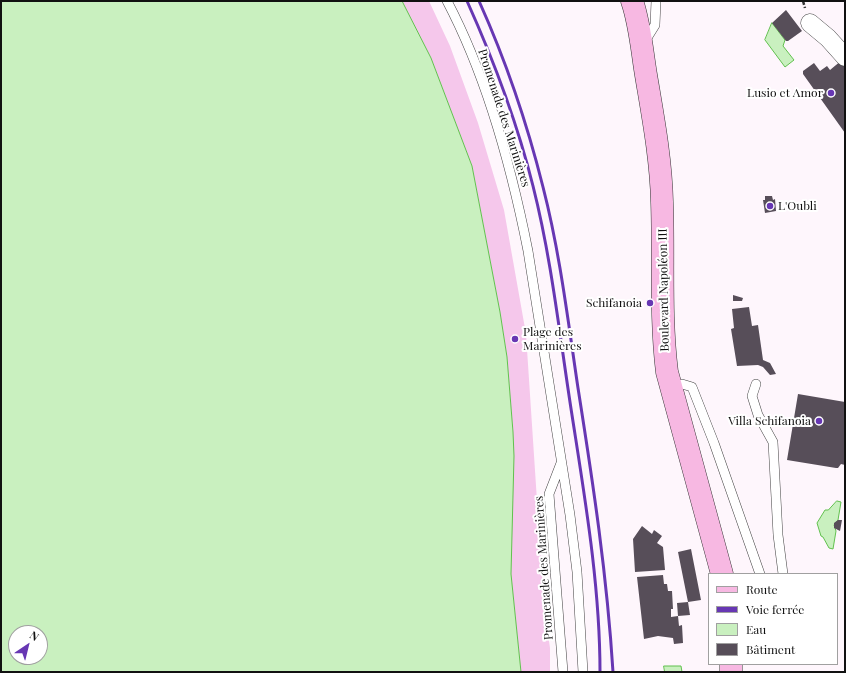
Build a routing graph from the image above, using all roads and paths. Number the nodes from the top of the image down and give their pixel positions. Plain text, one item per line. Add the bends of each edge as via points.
1 (447, 1) edge
2 (632, 1) edge
3 (656, 1) edge
4 (810, 23) dead end
5 (642, 46) junction
6 (845, 57) edge
7 (756, 384) dead end
8 (670, 387) junction
9 (562, 462) junction
10 (722, 573) edge
11 (760, 573) edge
12 (783, 573) edge
13 (563, 672) edge
14 (583, 672) edge

1 - 9 lane, Promenade des Marinières via 467,44 491,112 520,211
2 - 5 main road, Boulevard Napoléon III
3 - 5 lane via 655,25
4 - 6 street
5 - 8 main road, Boulevard Napoléon III via 658,153 662,201 664,351
7 - 12 lane via 752,396 758,415 772,442
8 - 10 main road, Boulevard Napoléon III via 705,505
8 - 11 lane via 682,384 692,387
9 - 13 lane, Promenade des Marinières via 549,494
9 - 14 lane via 577,572

